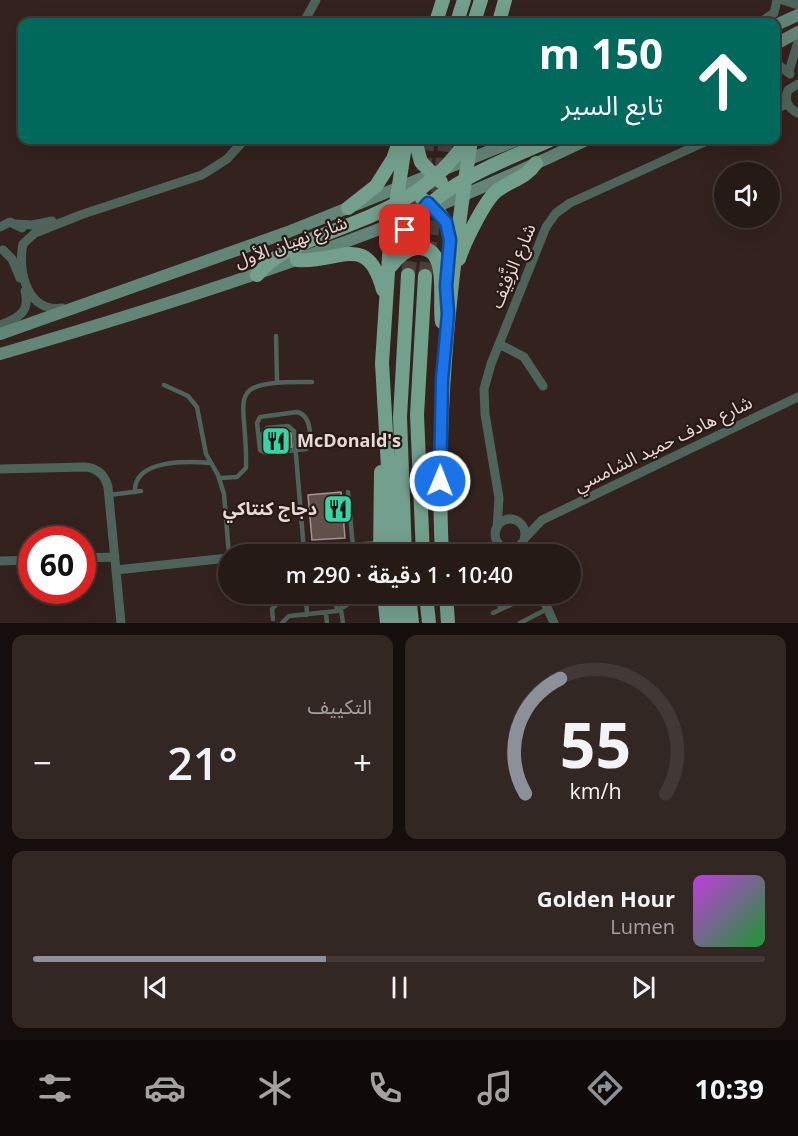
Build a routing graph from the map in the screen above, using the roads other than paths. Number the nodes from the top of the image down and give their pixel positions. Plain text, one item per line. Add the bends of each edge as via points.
1 (316, 0) edge
2 (442, 0) edge
3 (464, 0) edge
4 (481, 0) edge
5 (505, 0) edge
6 (777, 0) edge
7 (783, 0) edge
8 (798, 5) edge
9 (798, 15) edge
10 (306, 18) edge
11 (437, 18) edge
12 (458, 18) edge
13 (475, 18) edge
14 (500, 18) edge
15 (767, 18) edge
16 (780, 23) edge
17 (798, 32) edge
18 (780, 42) edge
19 (798, 42) edge
20 (780, 48) edge
21 (780, 65) edge
22 (789, 71) junction
23 (796, 84) edge
24 (787, 104) junction
25 (780, 107) edge
26 (797, 113) edge
27 (240, 144) edge
28 (398, 144) edge
29 (405, 144) edge
30 (416, 144) edge
31 (465, 144) edge
32 (469, 144) edge
33 (508, 144) edge
34 (543, 144) edge
35 (577, 144) edge
36 (700, 144) edge
37 (468, 161) junction
38 (536, 163) junction
39 (436, 175) junction
40 (450, 187) junction
41 (466, 189) junction
42 (394, 195) junction
43 (413, 195) junction
44 (431, 205) junction
45 (348, 208) junction
46 (83, 214) junction
47 (416, 215) junction
48 (17, 224) junction
49 (393, 224) junction
50 (0, 227) edge
51 (23, 243) junction
52 (2, 249) edge
53 (297, 261) junction
54 (388, 266) junction
55 (257, 275) junction
56 (408, 275) tunnel mouth
57 (425, 276) tunnel mouth
58 (386, 302) junction
59 (74, 309) junction
60 (448, 314) junction
61 (0, 325) edge
62 (445, 333) junction
63 (0, 334) edge
64 (276, 336) dead end
65 (499, 344) junction
66 (0, 354) edge
67 (277, 381) junction
68 (312, 382) dead end
69 (164, 385) dead end
70 (543, 386) dead end
71 (798, 397) edge
72 (385, 434) junction
73 (262, 435) dead end
74 (295, 452) junction
75 (210, 464) junction
76 (0, 469) edge
77 (220, 478) junction
78 (348, 492) dead end
79 (108, 495) junction
80 (499, 498) junction
81 (516, 520) junction
82 (542, 520) junction
83 (497, 528) junction
84 (523, 541) junction
85 (227, 544) edge
86 (303, 544) edge
87 (353, 544) edge
88 (379, 544) edge
89 (392, 544) edge
90 (405, 544) edge
91 (423, 544) edge
92 (442, 544) edge
93 (502, 544) edge
94 (520, 544) edge
95 (523, 544) edge
96 (115, 557) junction
97 (96, 558) edge
98 (218, 558) edge
99 (18, 560) edge
100 (0, 561) edge
101 (116, 570) junction
102 (277, 604) edge
103 (305, 604) edge
104 (337, 604) edge
105 (349, 604) edge
106 (385, 604) edge
107 (397, 604) edge
108 (410, 604) edge
109 (427, 604) edge
110 (447, 604) edge
111 (500, 604) edge
112 (513, 604) edge
113 (546, 604) edge
114 (500, 609) junction
115 (548, 609) junction
116 (339, 611) junction
117 (493, 613) dead end
118 (326, 614) junction
119 (303, 615) junction
120 (273, 619) dead end
121 (121, 623) edge
122 (282, 623) edge
123 (299, 623) edge
124 (305, 623) edge
125 (327, 623) edge
126 (343, 623) edge
127 (387, 623) edge
128 (398, 623) edge
129 (412, 623) edge
130 (429, 623) edge
131 (448, 623) edge
132 (520, 623) edge
133 (554, 623) edge

1 - 10 street
2 - 11 main road
3 - 12 main road
4 - 13 main road
5 - 14 main road
6 - 15 street via 774,13
7 - 8 street
9 - 16 main road
17 - 18 main road
19 - 20 street
19 - 22 street
21 - 22 street
22 - 23 street
23 - 24 street via 787,93
24 - 25 street
24 - 26 street
27 - 46 street via 202,175
28 - 45 main road via 376,186
29 - 42 main road
30 - 39 main road via 419,158
31 - 39 main road
32 - 37 main road
33 - 37 main road, شارع نهيان الأول
34 - 41 main road
35 - 38 main road
36 - 65 street, شارع الزَّفِيْف via 556,213 542,235
37 - 39 main road, شارع نهيان الأول
37 - 41 main road
38 - 41 main road
38 - 60 main road via 525,176 500,188 488,200 460,255
39 - 40 main road
39 - 42 main road, شارع نهيان الأول
39 - 43 main road
40 - 41 main road
40 - 44 main road
41 - 44 main road
41 - 60 main road
42 - 43 main road
42 - 45 main road, شارع نهيان الأول
42 - 49 main road
42 - 55 main road via 287,250
43 - 44 main road
44 - 47 main road
44 - 60 main road via 450,233
45 - 59 main road, شارع نهيان الأول
46 - 48 street via 37,225
46 - 51 street via 35,233
47 - 49 main road, شارع نهيان الأول
47 - 54 main road via 399,238
48 - 50 street via 10,222
48 - 51 street via 24,232
49 - 53 main road, شارع نهيان الأول
49 - 54 main road
51 - 52 street via 14,251
51 - 59 street via 22,262 33,299 45,308
52 - 61 street via 15,264 27,300 20,316
53 - 55 main road, شارع نهيان الأول
53 - 58 main road via 317,261 346,252 360,254 376,269
54 - 58 main road
54 - 62 main road via 410,249 423,249 434,255 441,270 440,305
55 - 66 main road, شارع نهيان الأول
56 - 90 main road via 400,417
57 - 91 main road via 417,415
58 - 72 main road via 382,363
59 - 63 main road, شارع نهيان الأول
60 - 62 main road
62 - 92 main road
64 - 67 lane
65 - 70 street via 524,357
65 - 80 street, شارع الزَّفِيْف via 486,376 483,402
67 - 68 lane
67 - 77 lane via 257,384 245,396 242,408 246,468 237,477
69 - 75 lane via 196,404
71 - 82 street, شارع هادف حميد الشامسي
72 - 88 main road
72 - 89 main road
73 - 74 lane via 267,428 292,428
74 - 74 lane via 265,451 258,446 258,418 300,412 307,419 309,442 306,449
74 - 86 lane
75 - 77 lane
75 - 79 lane via 178,463 146,471 138,478 138,492
76 - 79 street via 89,467 103,476
77 - 85 lane
78 - 87 lane
79 - 96 street
80 - 81 street, شارع الزَّفِيْف
80 - 83 street, شارع الزَّفِيْف
81 - 82 street, شارع هادف حميد الشامسي
81 - 83 street via 504,520
81 - 84 street via 525,529
82 - 84 street, شارع هادف حميد الشامسي
83 - 93 street via 496,539
84 - 94 street
84 - 95 street
96 - 97 street
96 - 101 street
98 - 101 street
99 - 100 street
101 - 121 street
102 - 120 lane via 272,609
103 - 119 lane
104 - 116 lane
105 - 116 lane
106 - 127 main road
107 - 128 main road
108 - 129 main road
109 - 130 main road
110 - 131 main road
111 - 114 lane
112 - 114 lane
113 - 115 street
114 - 117 lane
115 - 132 lane
115 - 133 street
116 - 118 lane
116 - 126 lane
118 - 119 lane
118 - 125 lane
119 - 122 lane via 286,617
119 - 123 lane
119 - 124 lane

